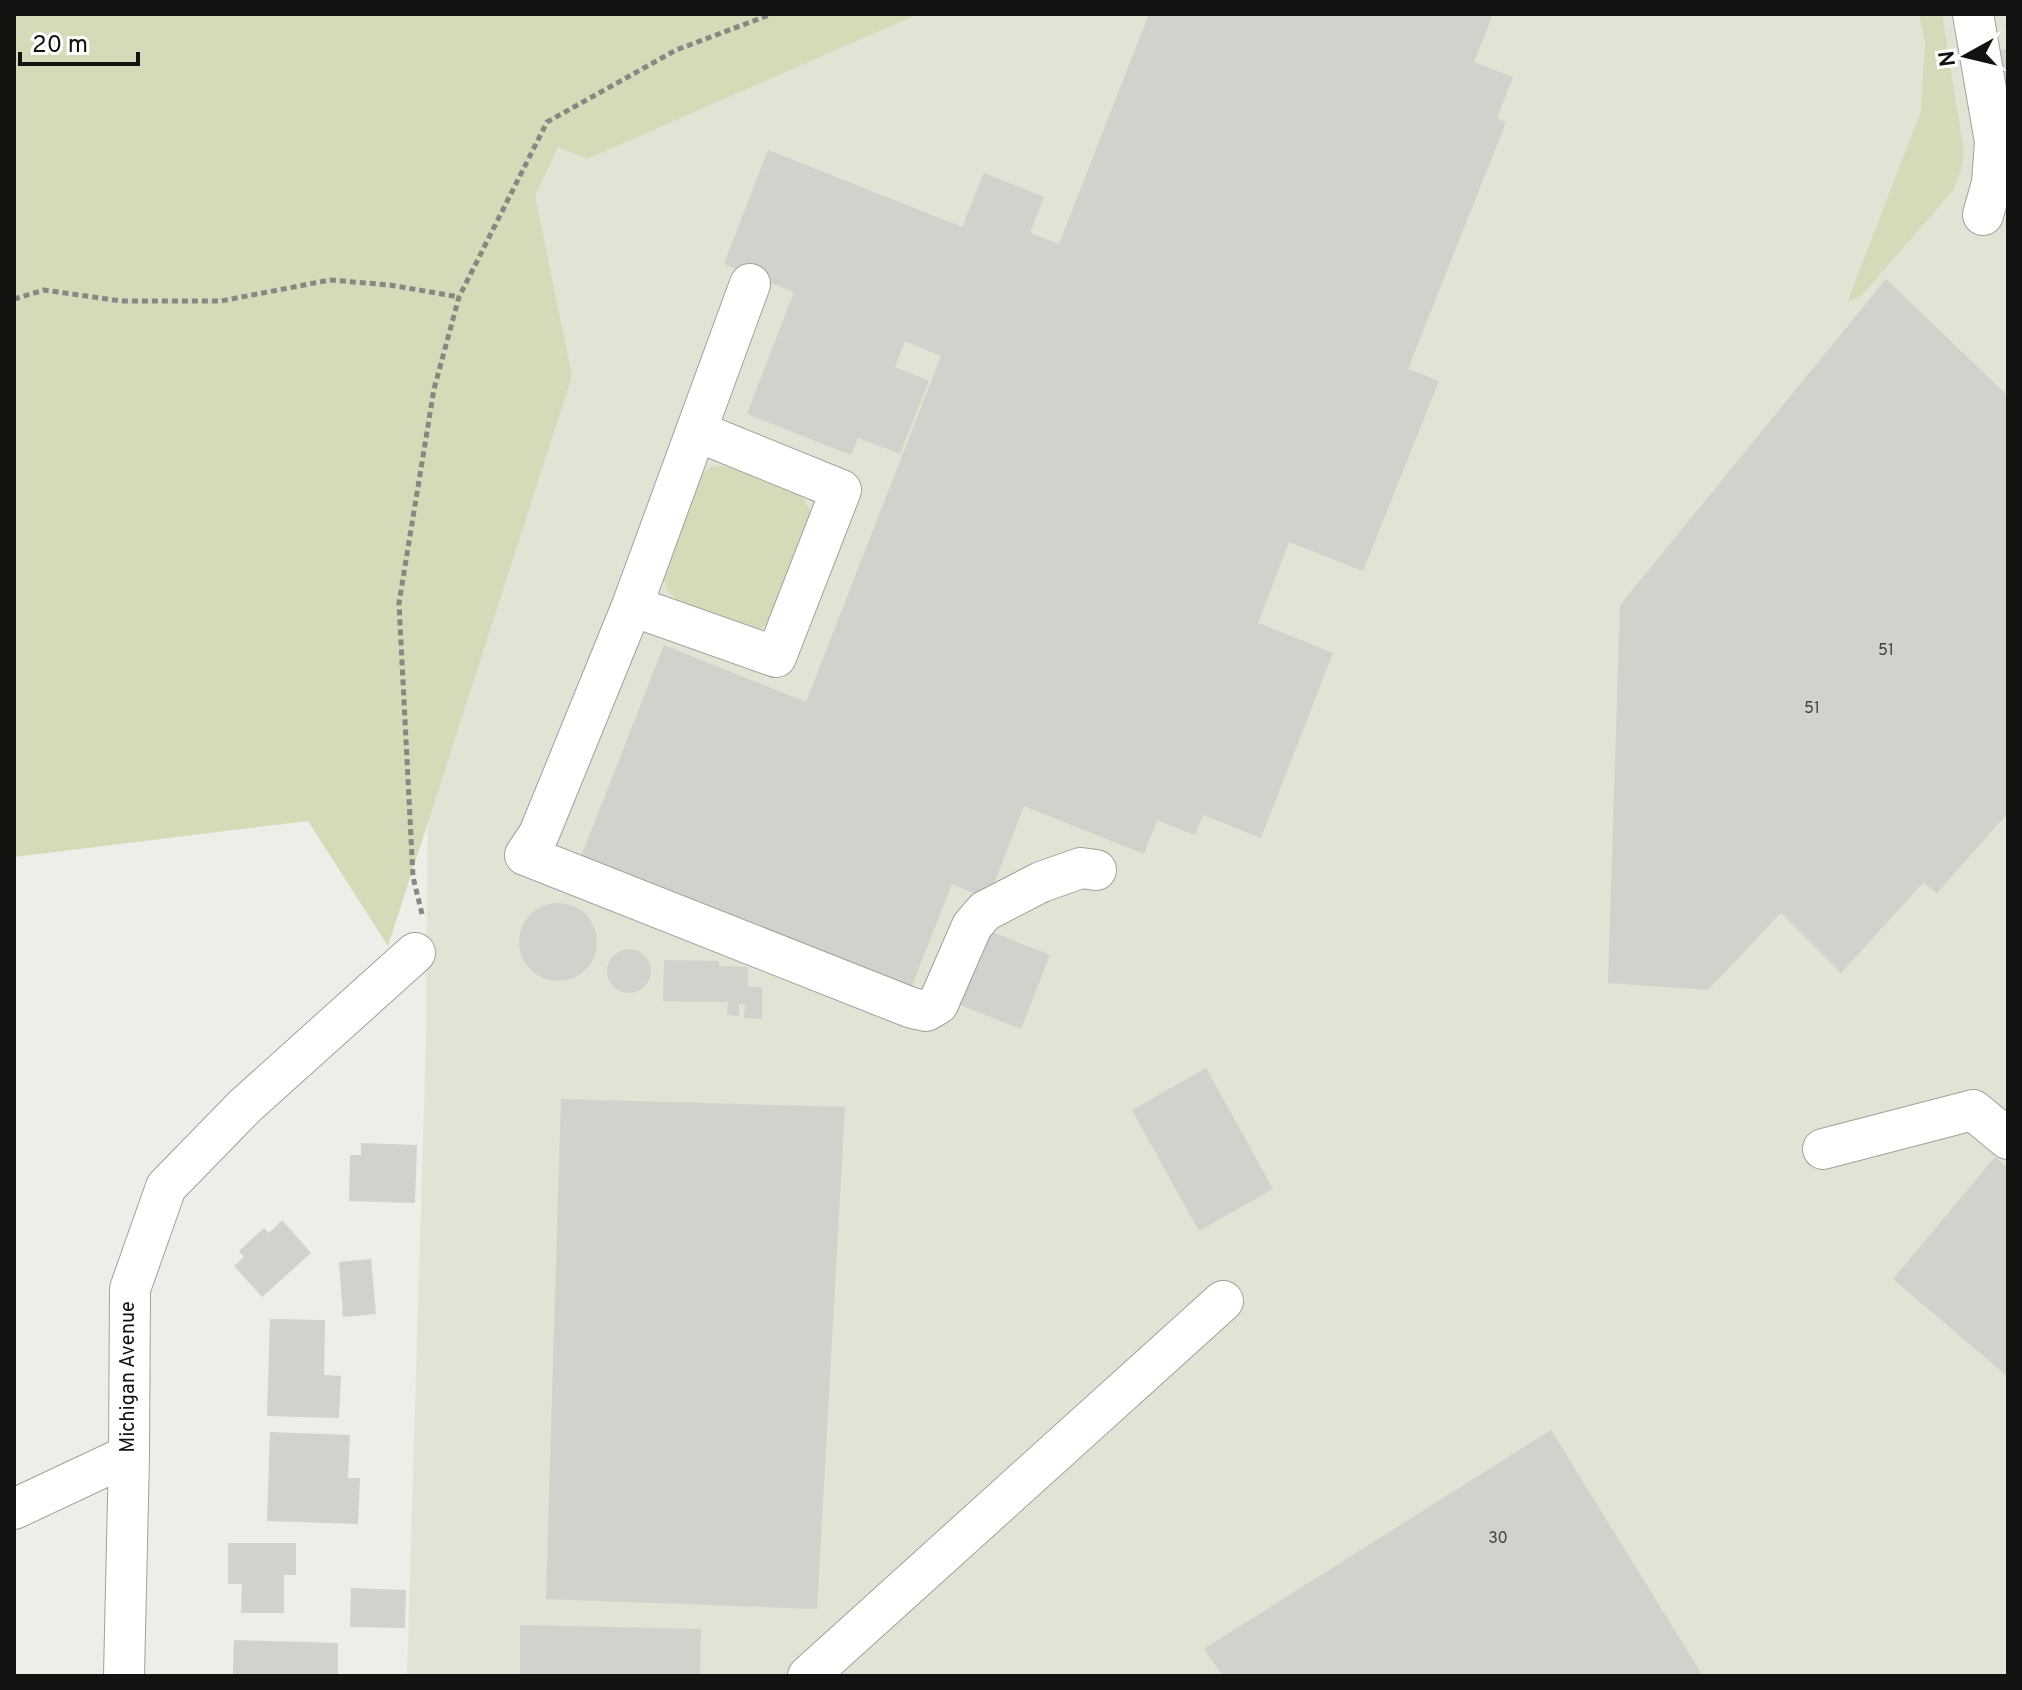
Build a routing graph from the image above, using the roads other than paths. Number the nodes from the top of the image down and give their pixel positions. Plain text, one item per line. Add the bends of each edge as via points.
1 (1978, 15) edge
2 (1983, 215) dead end
3 (750, 284) dead end
4 (696, 431) junction
5 (632, 606) junction
6 (1096, 870) dead end
7 (420, 936) road end
8 (2008, 1139) edge
9 (1823, 1149) dead end
10 (1223, 1301) dead end
11 (129, 1455) junction
12 (14, 1509) edge
13 (124, 1676) edge
14 (808, 1676) edge

1 - 2 street via 1995,142
3 - 4 street
4 - 5 street
4 - 5 street via 841,490 776,657
5 - 6 street via 539,834 525,855 926,1011 938,1004 972,926 985,911 1041,882 1081,868
7 - 11 street, Michigan Avenue via 166,1187 130,1289
8 - 9 street via 1973,1110
10 - 14 street
11 - 12 street
11 - 13 street, Michigan Avenue

